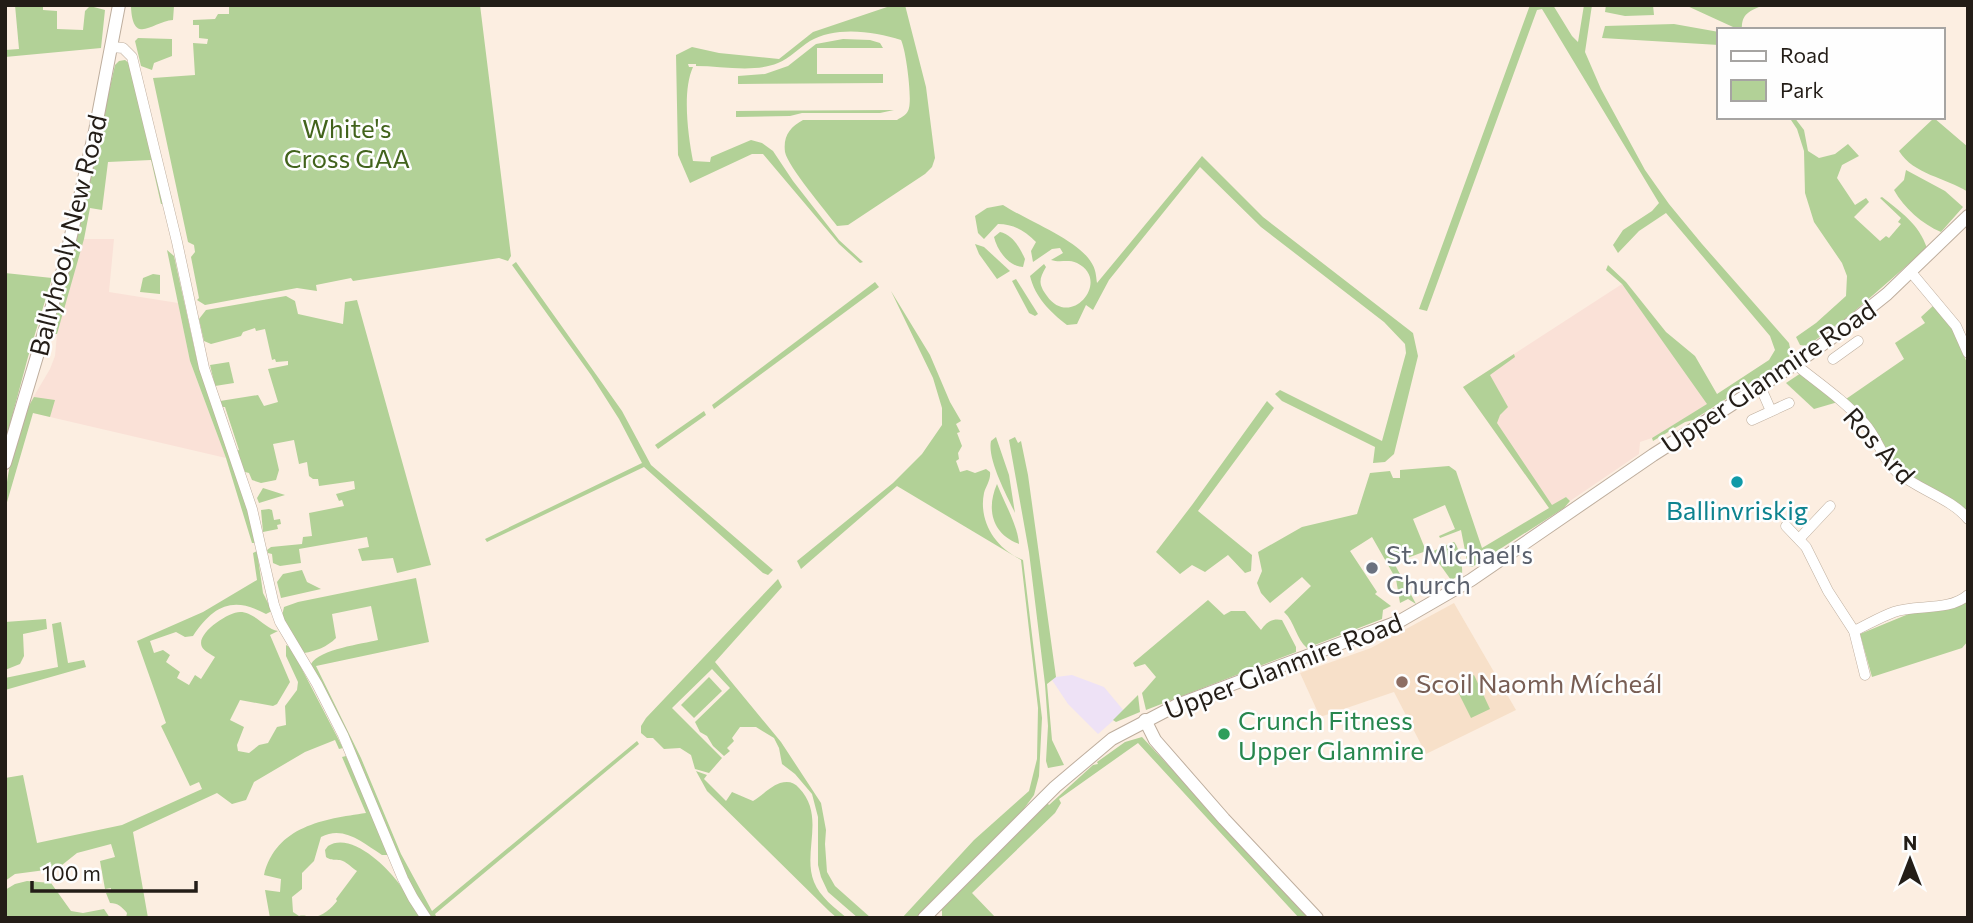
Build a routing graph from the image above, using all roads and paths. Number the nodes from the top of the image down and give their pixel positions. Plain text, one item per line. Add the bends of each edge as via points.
1 (119, 5) edge
2 (112, 47) junction
3 (1968, 216) edge
4 (1910, 271) junction
5 (1968, 320) edge
6 (1956, 326) junction
7 (1837, 334) junction
8 (1858, 341) dead end
9 (1847, 349) junction
10 (1968, 353) edge
11 (1833, 359) dead end
12 (1795, 363) junction
13 (1760, 386) junction
14 (1788, 403) dead end
15 (1771, 411) junction
16 (1752, 420) dead end
17 (5, 463) edge
18 (1830, 506) dead end
19 (1968, 519) edge
20 (1786, 526) dead end
21 (1800, 538) junction
22 (1968, 595) edge
23 (1854, 631) junction
24 (1865, 676) dead end
25 (1145, 720) junction
26 (426, 918) edge
27 (924, 918) edge
28 (1317, 918) edge

1 - 2 main road, Ballyhooly New Road
2 - 17 main road, Ballyhooly New Road via 64,266
2 - 26 street via 128,51 135,66 199,350 252,509 280,622 343,735 403,879
3 - 4 main road, Upper Glanmire Road
4 - 6 street
4 - 7 main road, Upper Glanmire Road
5 - 6 street
6 - 10 street
7 - 9 street
7 - 12 main road, Upper Glanmire Road
8 - 9 street
9 - 11 street
12 - 13 main road, Upper Glanmire Road
12 - 19 street, Ros Ard via 1866,425 1894,470 1917,488 1955,506
13 - 15 street
13 - 25 main road, Upper Glanmire Road via 1428,606 1381,629
14 - 15 street
15 - 16 street
18 - 21 street
20 - 21 street
21 - 23 street
22 - 23 street via 1952,604 1893,612
23 - 24 street
25 - 27 main road, Upper Glanmire Road via 1086,759
25 - 28 main road via 1155,740

